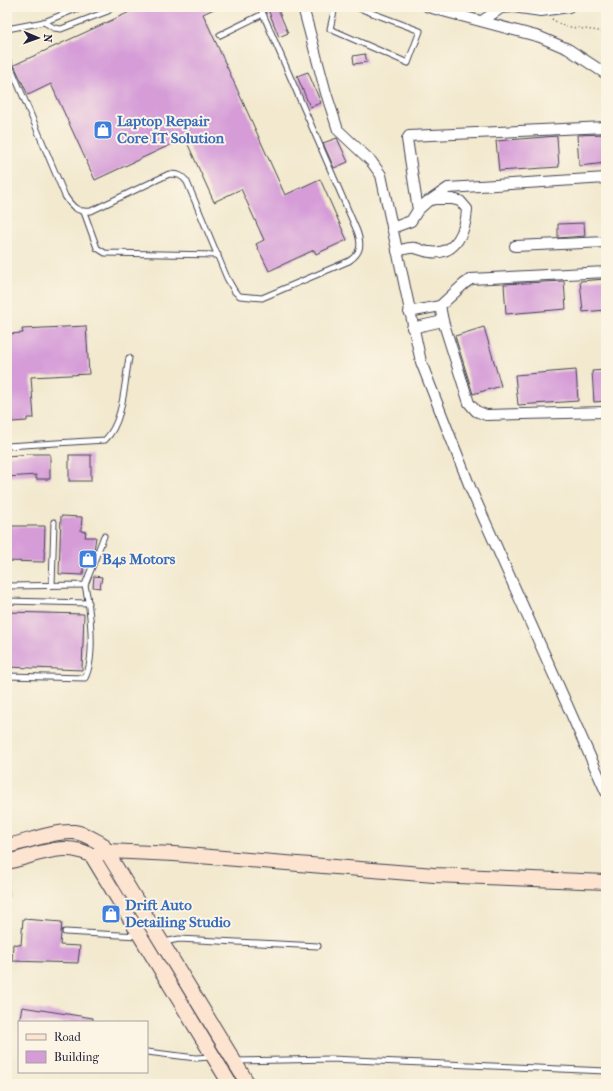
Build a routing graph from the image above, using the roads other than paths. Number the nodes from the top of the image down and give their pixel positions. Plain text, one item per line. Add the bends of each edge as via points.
1 (81, 7) edge
2 (112, 7) edge
3 (260, 7) edge
4 (303, 7) edge
5 (335, 7) edge
6 (356, 7) edge
7 (428, 7) edge
8 (569, 7) edge
9 (263, 14) junction
10 (482, 21) junction
11 (44, 22) junction
12 (7, 29) edge
13 (220, 35) dead end
14 (7, 58) edge
15 (606, 74) edge
16 (606, 127) edge
17 (606, 178) edge
18 (428, 202) junction
19 (418, 210) junction
20 (84, 212) junction
21 (392, 228) junction
22 (606, 242) edge
23 (515, 246) dead end
24 (397, 251) junction
25 (218, 255) junction
26 (606, 272) edge
27 (440, 306) junction
28 (409, 312) junction
29 (443, 321) junction
30 (412, 328) junction
31 (129, 358) dead end
32 (606, 412) edge
33 (7, 446) edge
34 (54, 522) dead end
35 (104, 536) dead end
36 (52, 585) junction
37 (85, 585) junction
38 (7, 586) edge
39 (7, 601) edge
40 (89, 603) junction
41 (7, 676) edge
42 (606, 792) edge
43 (7, 846) edge
44 (108, 851) junction
45 (92, 856) junction
46 (7, 862) edge
47 (606, 882) edge
48 (65, 932) dead end
49 (141, 936) junction
50 (163, 942) junction
51 (318, 946) dead end
52 (148, 1052) edge
53 (214, 1057) junction
54 (234, 1061) junction
55 (606, 1071) edge
56 (230, 1084) edge
57 (248, 1084) edge

1 - 11 lane
2 - 11 lane via 108,11 61,29
3 - 9 lane
4 - 21 street via 338,130 371,161 381,175
5 - 6 lane via 330,29 408,63 420,31
7 - 10 street
8 - 10 street via 541,11 501,8
9 - 13 lane
9 - 25 lane via 357,231 360,246 358,253 349,261 262,298 245,298 235,292
10 - 15 street via 540,37 568,49
11 - 12 lane
14 - 20 lane via 65,196 75,209
16 - 19 street via 409,136 407,139
17 - 18 street via 448,188
18 - 19 street
18 - 24 street via 443,198 460,201 467,209 464,229 447,250 435,252 415,248
19 - 21 street via 411,221
20 - 25 lane via 96,248 105,253
20 - 25 lane via 169,174 176,174 187,182
21 - 24 street
22 - 23 street
24 - 28 street
26 - 27 street via 471,280
27 - 28 street
27 - 29 street
28 - 30 street
29 - 30 street
29 - 32 street via 470,404 481,414
30 - 42 street via 421,362 472,492
31 - 33 lane via 118,419 113,432 105,440
34 - 36 lane
35 - 37 lane
36 - 37 lane
36 - 38 lane
37 - 40 lane
39 - 40 lane
40 - 41 lane via 90,647 85,678
43 - 44 main road via 74,832 89,836
44 - 45 main road
44 - 47 main road via 434,875
44 - 50 main road
45 - 46 main road via 72,848 57,849
45 - 49 main road
48 - 49 lane
49 - 53 main road
50 - 51 lane via 179,939
50 - 54 main road
52 - 53 lane via 196,1058
53 - 56 main road
54 - 55 lane via 331,1059
54 - 57 main road

